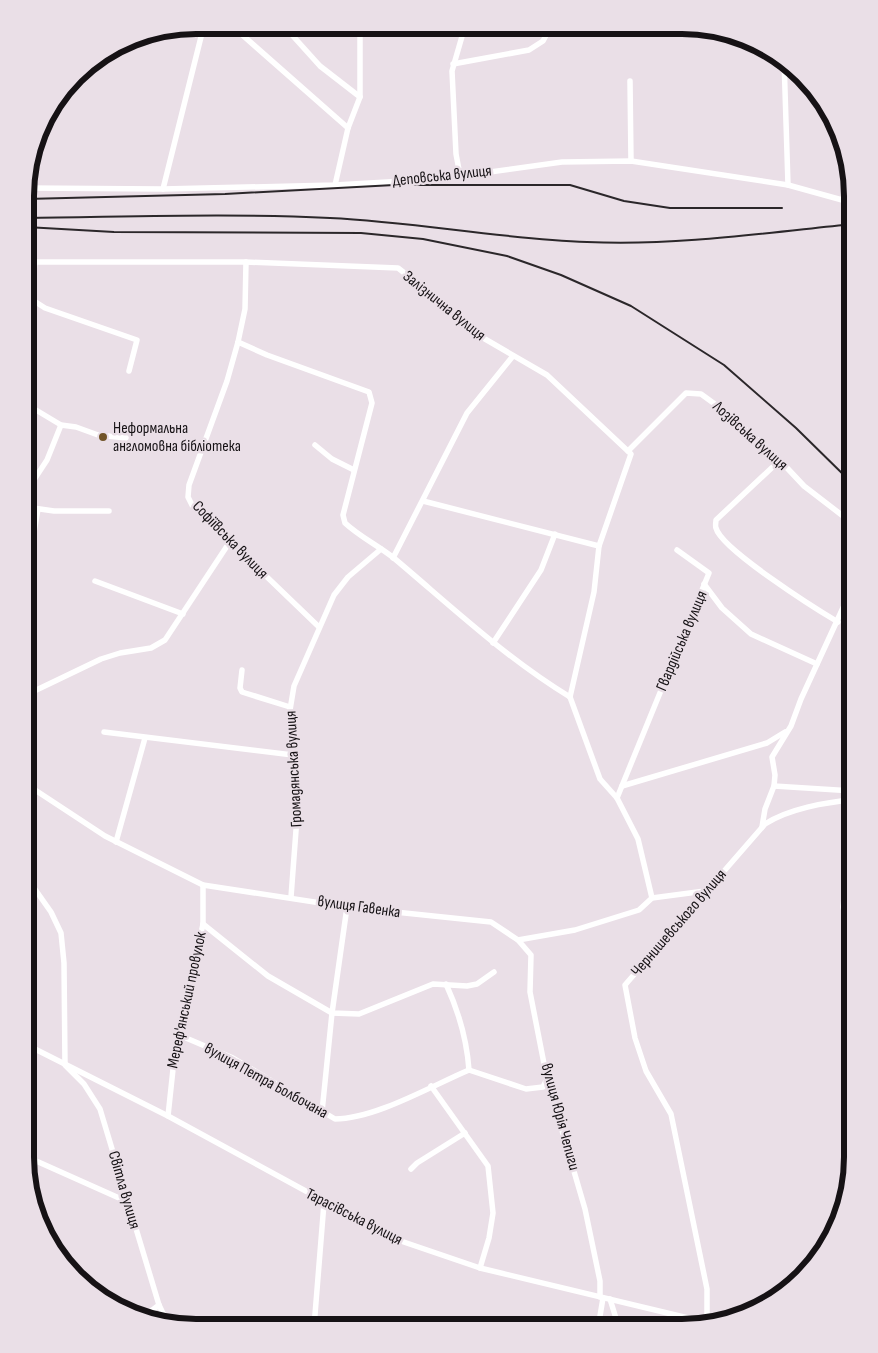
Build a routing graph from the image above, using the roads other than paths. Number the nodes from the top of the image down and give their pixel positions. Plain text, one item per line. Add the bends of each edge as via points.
1 (202, 34) edge
2 (241, 34) edge
3 (291, 34) edge
4 (360, 34) edge
5 (462, 34) edge
6 (547, 34) edge
7 (453, 64) junction
8 (784, 70) edge
9 (630, 81) dead end
10 (360, 97) junction
11 (348, 128) junction
12 (631, 161) junction
13 (460, 175) junction
14 (335, 185) junction
15 (788, 185) junction
16 (34, 188) edge
17 (163, 189) junction
18 (844, 201) edge
19 (35, 262) joint
20 (246, 262) junction
21 (34, 271) edge
22 (34, 301) edge
23 (238, 342) junction
24 (513, 356) junction
25 (129, 371) dead end
26 (34, 409) edge
27 (61, 425) junction
28 (126, 438) dead end
29 (315, 445) dead end
30 (628, 451) junction
31 (779, 461) junction
32 (354, 470) junction
33 (34, 480) edge
34 (423, 501) junction
35 (34, 508) edge
36 (38, 509) junction
37 (109, 511) dead end
38 (844, 516) edge
39 (34, 532) edge
40 (555, 534) junction
41 (229, 543) junction
42 (599, 546) junction
43 (381, 549) junction
44 (677, 550) dead end
45 (393, 558) junction
46 (96, 581) dead end
47 (704, 584) junction
48 (844, 608) edge
49 (182, 614) junction
50 (838, 622) junction
51 (318, 627) junction
52 (493, 643) junction
53 (817, 664) junction
54 (242, 670) dead end
55 (34, 691) edge
56 (570, 698) junction
57 (290, 707) junction
58 (104, 732) dead end
59 (787, 732) junction
60 (145, 738) junction
61 (293, 755) junction
62 (622, 786) junction
63 (774, 786) junction
64 (34, 789) edge
65 (844, 790) edge
66 (616, 798) junction
67 (844, 801) edge
68 (762, 827) junction
69 (116, 842) junction
70 (204, 885) junction
71 (34, 887) edge
72 (705, 891) junction
73 (291, 897) junction
74 (652, 898) junction
75 (348, 907) junction
76 (203, 924) junction
77 (518, 940) junction
78 (494, 972) dead end
79 (446, 984) junction
80 (332, 1013) junction
81 (179, 1034) junction
82 (34, 1049) edge
83 (65, 1065) junction
84 (469, 1070) junction
85 (546, 1079) junction
86 (431, 1086) junction
87 (322, 1112) junction
88 (168, 1116) junction
89 (465, 1134) junction
90 (34, 1160) edge
91 (411, 1169) dead end
92 (128, 1202) junction
93 (324, 1203) junction
94 (480, 1268) junction
95 (604, 1298) junction
96 (159, 1305) junction
97 (149, 1312) edge
98 (164, 1316) edge
99 (708, 1317) edge
100 (315, 1319) edge
101 (600, 1319) edge
102 (614, 1319) edge
103 (694, 1319) edge

1 - 17 street
2 - 11 street
3 - 10 street via 320,66
4 - 10 street
5 - 7 street
6 - 7 street via 529,50
7 - 13 street via 456,154
8 - 15 street
9 - 12 street
10 - 11 street
11 - 14 street
12 - 13 street, Деповська вулиця via 562,162
12 - 15 street, Деповська вулиця
13 - 14 street, Деповська вулиця
14 - 17 street, Деповська вулиця
15 - 18 street, Деповська вулиця
16 - 17 street, Деповська вулиця
19 - 20 street, Залізнична вулиця
19 - 21 street
20 - 23 street, Софіївська вулиця via 245,309
20 - 24 street, Залізнична вулиця via 398,268 446,305 472,332
22 - 25 street via 45,308 137,340
23 - 32 street via 369,392 372,403
23 - 41 street, Софіївська вулиця via 188,492 192,505
24 - 30 street, Залізнична вулиця via 547,375
24 - 34 street via 467,413
26 - 27 street
27 - 28 street via 98,435
27 - 33 street via 47,460
29 - 32 street via 332,459
30 - 31 street, Лозівська вулиця via 686,393 695,392 723,410
30 - 42 street via 631,454
31 - 38 street, Лозівська вулиця via 804,486
31 - 50 street via 716,520 715,527 748,561 804,602
32 - 43 street via 344,521
34 - 40 street
34 - 45 street
35 - 36 street
36 - 37 street
36 - 39 street
40 - 42 street
40 - 52 street via 541,570
41 - 49 street
41 - 51 street, Софіївська вулиця
42 - 56 street via 594,592
43 - 45 street
43 - 51 street, Громадянська вулиця via 340,586
44 - 47 street via 709,572
45 - 52 street
46 - 49 street
47 - 53 street, Гвардійська вулиця via 722,608 751,634
47 - 62 street, Гвардійська вулиця
48 - 50 street
49 - 55 street via 165,640 156,646 111,655
50 - 53 street
51 - 57 street, Громадянська вулиця via 294,686
52 - 56 street
53 - 59 street
54 - 57 street via 242,692
56 - 66 street via 600,779
57 - 61 street, Громадянська вулиця
58 - 60 street
59 - 62 street via 767,743
59 - 63 street via 772,758
60 - 61 street
60 - 69 street
61 - 73 street, Громадянська вулиця via 298,817
62 - 66 street, Гвардійська вулиця
63 - 65 street
63 - 68 street
64 - 69 street, вулиця Гавенка
66 - 74 street via 638,839
67 - 68 street, Чернишевського вулиця via 820,804 773,819
68 - 72 street, Чернишевського вулиця
69 - 70 street, вулиця Гавенка
70 - 73 street, вулиця Гавенка
70 - 76 street, Мереф'янський провулок
71 - 83 street via 55,919 63,941
72 - 74 street
72 - 99 street, Чернишевського вулиця via 624,985 635,1038 646,1070 670,1114 707,1289
73 - 75 street, вулиця Гавенка
74 - 77 street via 639,910 575,930
75 - 77 street, вулиця Гавенка via 491,922
75 - 80 street
76 - 80 street via 268,976
76 - 81 street, Мереф'янський провулок
77 - 85 street, вулиця Юрія Чепиги via 531,955 530,992
78 - 79 street via 477,984
79 - 80 street via 433,984 359,1014
79 - 84 street via 466,1046
80 - 87 street
81 - 87 street, вулиця Петра Болбочана via 233,1058
81 - 88 street, Мереф'янський провулок
82 - 83 street, Тарасівська вулиця
83 - 88 street, Тарасівська вулиця
83 - 92 street, Світла вулиця via 84,1084 100,1109
84 - 85 street via 526,1089 543,1087
84 - 86 street, вулиця Петра Болбочана
85 - 95 street, вулиця Юрія Чепиги via 585,1209
86 - 87 street, вулиця Петра Болбочана via 357,1117 335,1120
86 - 89 street
88 - 93 street, Тарасівська вулиця
89 - 91 street
89 - 94 street via 486,1161 490,1178 492,1221
90 - 92 street
92 - 96 street, Світла вулиця
93 - 94 street, Тарасівська вулиця via 392,1238
93 - 100 street
94 - 95 street, Тарасівська вулиця
95 - 101 street
95 - 102 street, вулиця Юрія Чепиги
95 - 103 street, Тарасівська вулиця
96 - 97 street
96 - 98 street, Світла вулиця

